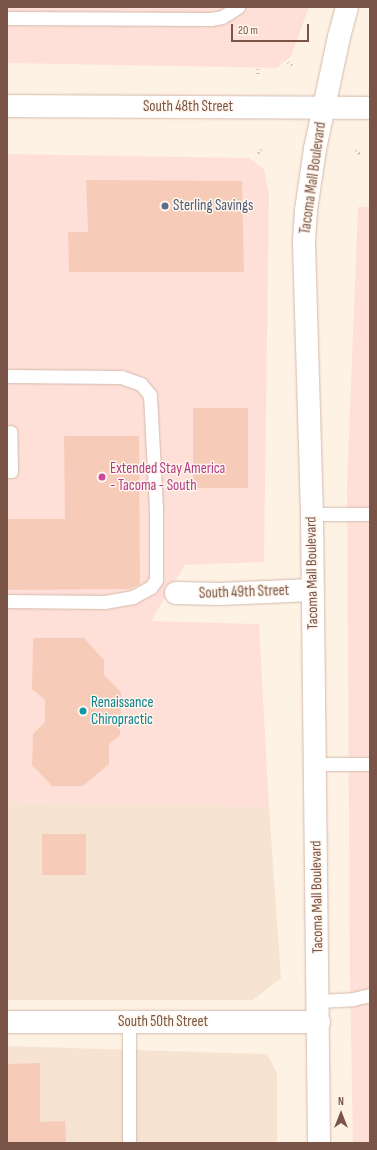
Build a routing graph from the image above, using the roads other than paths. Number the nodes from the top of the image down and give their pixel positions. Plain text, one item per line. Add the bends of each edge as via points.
1 (238, 7) edge
2 (347, 7) edge
3 (7, 18) edge
4 (7, 106) edge
5 (323, 108) junction
6 (370, 108) edge
7 (7, 376) edge
8 (10, 432) dead end
9 (7, 471) edge
10 (312, 514) junction
11 (370, 514) edge
12 (312, 590) junction
13 (176, 593) dead end
14 (7, 601) edge
15 (315, 764) junction
16 (370, 764) edge
17 (370, 995) edge
18 (319, 1012) junction
19 (7, 1022) edge
20 (129, 1022) junction
21 (128, 1143) edge
22 (319, 1143) edge

1 - 3 lane via 222,17 211,19
2 - 5 main road, Tacoma Mall Boulevard
4 - 5 main road, South 48th Street
5 - 6 main road, South 48th Street
5 - 10 main road, Tacoma Mall Boulevard via 306,210 304,240
7 - 14 lane via 121,377 142,384 150,395 156,508 156,580 151,587 133,597 105,602
8 - 9 lane via 11,470
10 - 11 lane
10 - 12 main road, Tacoma Mall Boulevard
12 - 13 main road, South 49th Street
12 - 15 main road, Tacoma Mall Boulevard
15 - 16 lane
15 - 18 main road, Tacoma Mall Boulevard
17 - 18 lane
18 - 20 main road, South 50th Street
18 - 22 main road, Tacoma Mall Boulevard
19 - 20 main road, South 50th Street
20 - 21 lane

